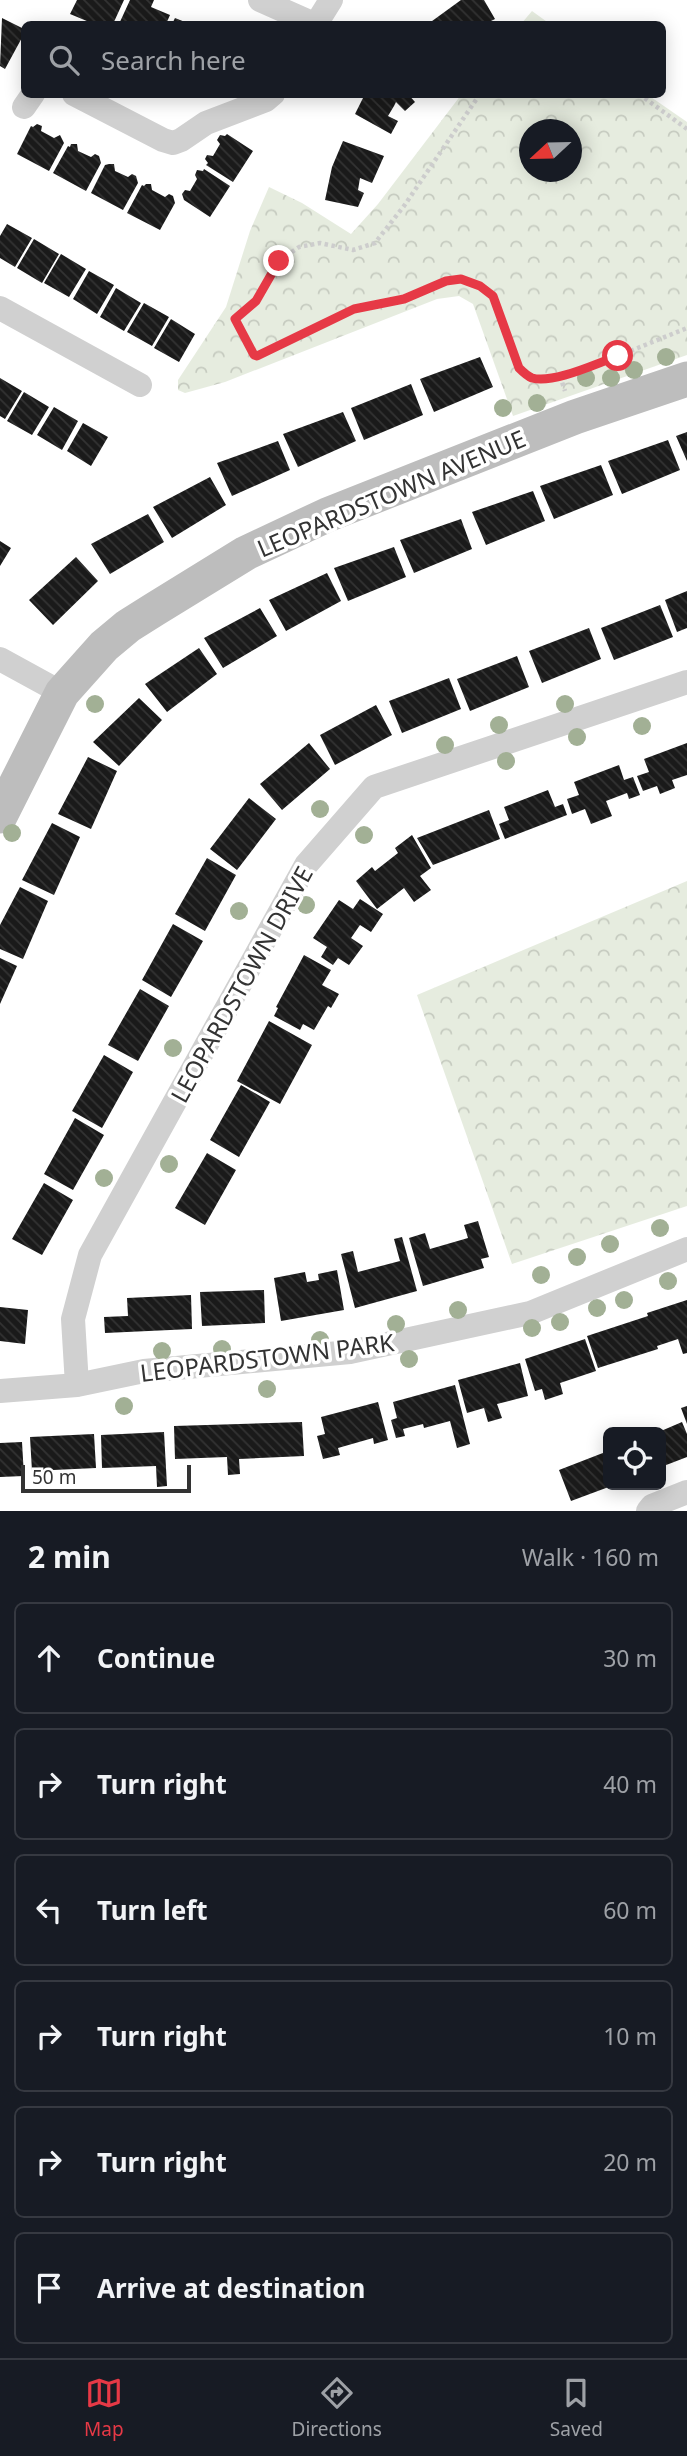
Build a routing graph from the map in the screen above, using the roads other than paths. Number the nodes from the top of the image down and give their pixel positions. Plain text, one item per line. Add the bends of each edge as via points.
1 (260, 0) edge
2 (331, 0) edge
3 (308, 21) edge
4 (317, 21) edge
5 (82, 98) edge
6 (268, 98) edge
7 (0, 308) edge
8 (687, 379) edge
9 (140, 384) dead end
10 (0, 659) edge
11 (687, 682) edge
12 (62, 693) junction
13 (0, 816) edge
14 (687, 1249) edge
15 (77, 1385) junction
16 (0, 1391) edge
17 (687, 1492) edge
18 (648, 1511) edge

1 - 3 street
2 - 4 street
5 - 6 street via 173,143 206,123
7 - 9 street
8 - 12 street, LEOPARDSTOWN AVENUE via 487,451 246,553 128,626
10 - 12 street
11 - 15 street, LEOPARDSTOWN DRIVE via 374,787 306,865 90,1255 73,1319
12 - 13 street, LEOPARDSTOWN AVENUE
14 - 15 street, LEOPARDSTOWN PARK via 530,1313 350,1352 144,1371
15 - 16 street, LEOPARDSTOWN PARK
17 - 18 street

